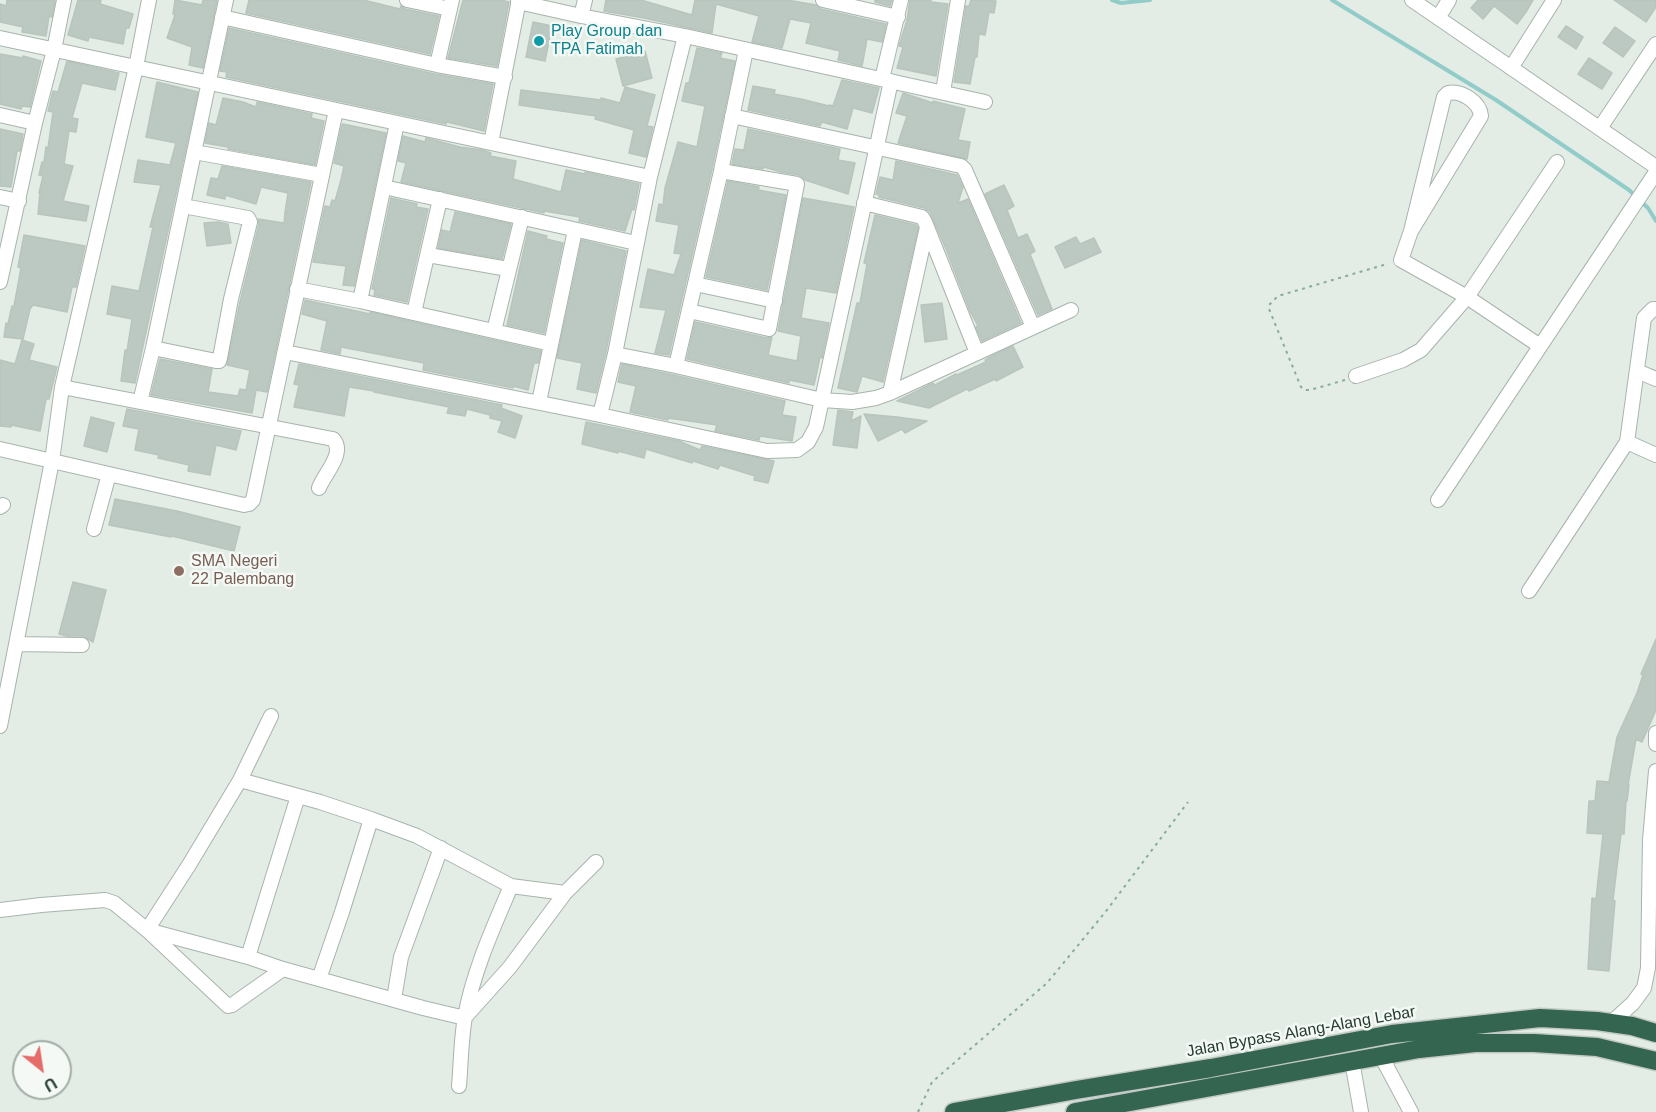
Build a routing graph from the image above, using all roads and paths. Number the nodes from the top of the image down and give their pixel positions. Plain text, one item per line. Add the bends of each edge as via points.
1 (64, 0) edge
2 (149, 0) edge
3 (226, 0) edge
4 (407, 0) edge
5 (585, 0) edge
6 (823, 0) edge
7 (901, 0) edge
8 (958, 0) edge
9 (1412, 0) edge
10 (1449, 0) edge
11 (1554, 0) edge
12 (518, 1) edge
13 (840, 2) edge
14 (451, 4) edge
15 (581, 16) junction
16 (898, 17) junction
17 (222, 18) junction
18 (1438, 18) junction
19 (685, 36) junction
20 (0, 38) edge
21 (54, 50) junction
22 (746, 50) junction
23 (1654, 50) edge
24 (438, 65) junction
25 (136, 67) junction
26 (1511, 68) junction
27 (505, 76) junction
28 (886, 80) junction
29 (208, 83) junction
30 (943, 92) junction
31 (985, 102) dead end
32 (336, 110) junction
33 (0, 115) edge
34 (732, 116) junction
35 (35, 123) junction
36 (397, 123) junction
37 (1599, 128) junction
38 (491, 143) junction
39 (876, 148) junction
40 (194, 152) junction
41 (1557, 162) dead end
42 (1656, 167) edge
43 (721, 171) junction
44 (1656, 172) edge
45 (322, 175) junction
46 (650, 177) junction
47 (384, 187) junction
48 (0, 197) edge
49 (440, 200) junction
50 (19, 201) junction
51 (864, 203) junction
52 (183, 206) junction
53 (522, 217) junction
54 (927, 227) junction
55 (575, 230) junction
56 (1411, 231) junction
57 (636, 243) junction
58 (428, 255) junction
59 (1401, 260) junction
60 (508, 269) junction
61 (0, 280) edge
62 (695, 284) junction
63 (297, 289) junction
64 (1467, 297) junction
65 (360, 301) junction
66 (775, 301) junction
67 (1656, 309) edge
68 (1071, 310) dead end
69 (689, 311) junction
70 (414, 313) junction
71 (1033, 327) junction
72 (494, 331) junction
73 (551, 344) junction
74 (1540, 346) junction
75 (153, 348) junction
76 (285, 352) junction
77 (977, 353) junction
78 (615, 354) junction
79 (676, 366) junction
80 (1637, 371) junction
81 (1356, 376) joint
82 (1656, 379) edge
83 (62, 387) junction
84 (890, 393) junction
85 (822, 400) junction
86 (140, 402) junction
87 (539, 402) junction
88 (600, 415) junction
89 (269, 427) junction
90 (1627, 442) junction
91 (0, 449) edge
92 (1656, 455) edge
93 (52, 461) junction
94 (109, 474) junction
95 (319, 488) dead end
96 (1438, 500) dead end
97 (94, 529) dead end
98 (1529, 591) dead end
99 (16, 644) junction
100 (82, 645) dead end
101 (271, 716) dead end
102 (0, 726) edge
103 (1656, 733) edge
104 (1656, 744) edge
105 (1656, 771) edge
106 (240, 780) junction
107 (298, 796) junction
108 (1188, 802) dead end
109 (371, 819) junction
110 (1653, 844) edge
111 (441, 848) junction
112 (596, 862) dead end
113 (511, 886) junction
114 (565, 893) junction
115 (0, 910) edge
116 (147, 930) junction
117 (248, 957) junction
118 (283, 969) junction
119 (319, 979) junction
120 (394, 999) junction
121 (465, 1018) junction
122 (1611, 1023) junction
123 (1656, 1033) edge
124 (1381, 1056) junction
125 (1352, 1061) junction
126 (1656, 1061) edge
127 (459, 1086) dead end
128 (1139, 1106) edge
129 (918, 1112) edge
130 (954, 1112) edge
131 (1075, 1112) edge
132 (1361, 1112) edge
133 (1411, 1112) edge

1 - 21 street
2 - 25 street
3 - 17 street
4 - 14 street
5 - 15 street
6 - 13 street
7 - 16 street
8 - 30 street
9 - 18 street
10 - 18 street
11 - 26 street
12 - 15 street
12 - 27 street
13 - 16 street
14 - 24 street
15 - 19 street
16 - 28 street
17 - 24 street
17 - 29 street
18 - 26 street
19 - 22 street
19 - 46 street
20 - 21 street
21 - 25 street
21 - 35 street
22 - 28 street
22 - 34 street
23 - 37 street
24 - 27 street
25 - 29 street
25 - 83 street
26 - 37 street
27 - 38 street
28 - 30 street
28 - 39 street
29 - 32 street
29 - 40 street
30 - 31 street
32 - 36 street
32 - 45 street
33 - 35 street
34 - 39 street
34 - 43 street
35 - 50 street
36 - 38 street
36 - 47 street
37 - 42 street
38 - 46 street
39 - 51 street
39 - 71 street via 965,170
40 - 45 street
40 - 52 street
41 - 64 street
43 - 62 street
43 - 66 street via 797,184
44 - 74 street
45 - 63 street
46 - 57 street
47 - 49 street
47 - 65 street
48 - 50 street
49 - 53 street
49 - 58 street
50 - 61 street
51 - 54 street via 922,217
51 - 85 street
52 - 75 street
52 - 75 street via 248,218 250,222 219,361
53 - 55 street
53 - 60 street
54 - 77 street
54 - 84 street
55 - 57 street
55 - 73 street
56 - 56 street via 1481,116 1477,104 1457,92 1444,97
56 - 59 street
57 - 78 street
58 - 60 street
58 - 70 street
59 - 64 street
59 - 81 path via 1278,296 1269,305 1301,387 1310,390
60 - 72 street
62 - 66 street
62 - 69 street
63 - 65 street
63 - 76 street
64 - 74 street
64 - 81 street via 1421,350
65 - 70 street
66 - 69 street via 769,329
67 - 80 street via 1644,318
68 - 71 street
69 - 79 street
70 - 72 street
71 - 77 street
72 - 73 street
73 - 87 street
74 - 96 street
75 - 86 street
76 - 87 street
76 - 89 street
77 - 84 street
78 - 79 street
78 - 88 street
79 - 85 street
80 - 82 street
80 - 90 street
83 - 86 street
83 - 93 street
84 - 85 street via 852,402
85 - 88 street via 808,442 785,452
86 - 89 street
87 - 88 street
89 - 94 street via 249,504
89 - 95 street via 335,441 336,458
90 - 92 street
90 - 98 street
91 - 93 street
93 - 94 street
93 - 99 street
94 - 97 street
99 - 100 street
99 - 102 street
101 - 106 street
103 - 104 street
105 - 110 street
106 - 107 street
106 - 116 street
107 - 109 street
107 - 117 street
108 - 129 path via 1047,982 932,1082
109 - 111 street
109 - 119 street
110 - 122 street via 1644,988
111 - 113 street
111 - 120 street via 401,957
112 - 114 street
113 - 114 street
113 - 121 street via 474,982
114 - 121 street via 510,967
115 - 116 street via 105,900
116 - 117 street
116 - 118 street via 228,1006
117 - 118 street
118 - 119 street
119 - 120 street
120 - 121 street
121 - 127 street
122 - 123 highway, Jalan Bypass Alang-Alang Lebar
122 - 130 highway, Jalan Bypass Alang-Alang Lebar via 1540,1018 1392,1034
124 - 125 highway
124 - 126 highway via 1475,1043 1534,1043 1598,1047
124 - 133 street
125 - 128 highway
125 - 132 street
128 - 131 highway

